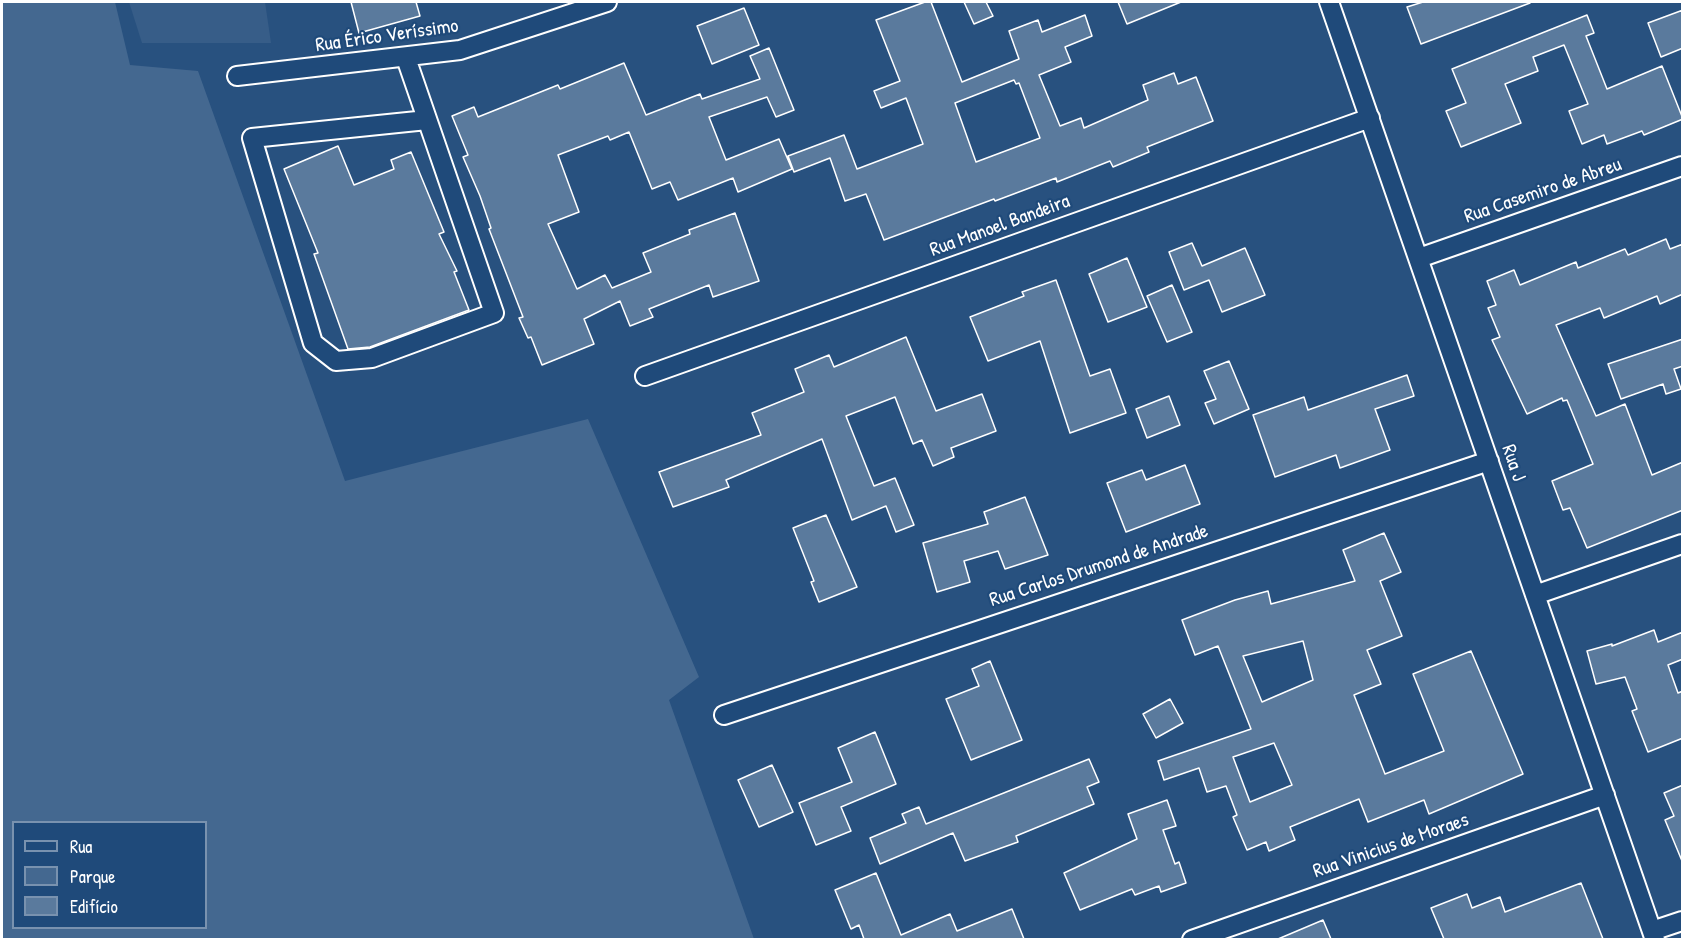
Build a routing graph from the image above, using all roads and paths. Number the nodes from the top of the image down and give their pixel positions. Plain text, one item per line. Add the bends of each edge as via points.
1 (607, 2) edge
2 (1329, 2) edge
3 (406, 58) junction
4 (237, 76) dead end
5 (1370, 118) junction
6 (427, 120) junction
7 (1683, 166) edge
8 (1419, 258) junction
9 (645, 376) dead end
10 (1489, 461) junction
11 (1683, 544) edge
12 (1535, 596) junction
13 (724, 715) dead end
14 (1605, 795) junction
15 (1683, 921) edge
16 (1653, 935) edge
17 (1192, 939) edge

1 - 3 street, Rua Érico Veríssimo via 460,51
2 - 5 street, Rua J
3 - 4 street, Rua Érico Veríssimo
3 - 6 street
5 - 8 street, Rua J
5 - 9 street, Rua Manoel Bandeira
6 - 6 street via 494,313 372,358 336,361 313,343 252,138
7 - 8 street, Rua Casemiro de Abreu
8 - 10 street, Rua J
10 - 12 street, Rua J
10 - 13 street, Rua Carlos Drumond de Andrade
11 - 12 street
12 - 14 street, Rua J
14 - 16 street, Rua J
14 - 17 street, Rua Vinicius de Moraes
15 - 16 street

